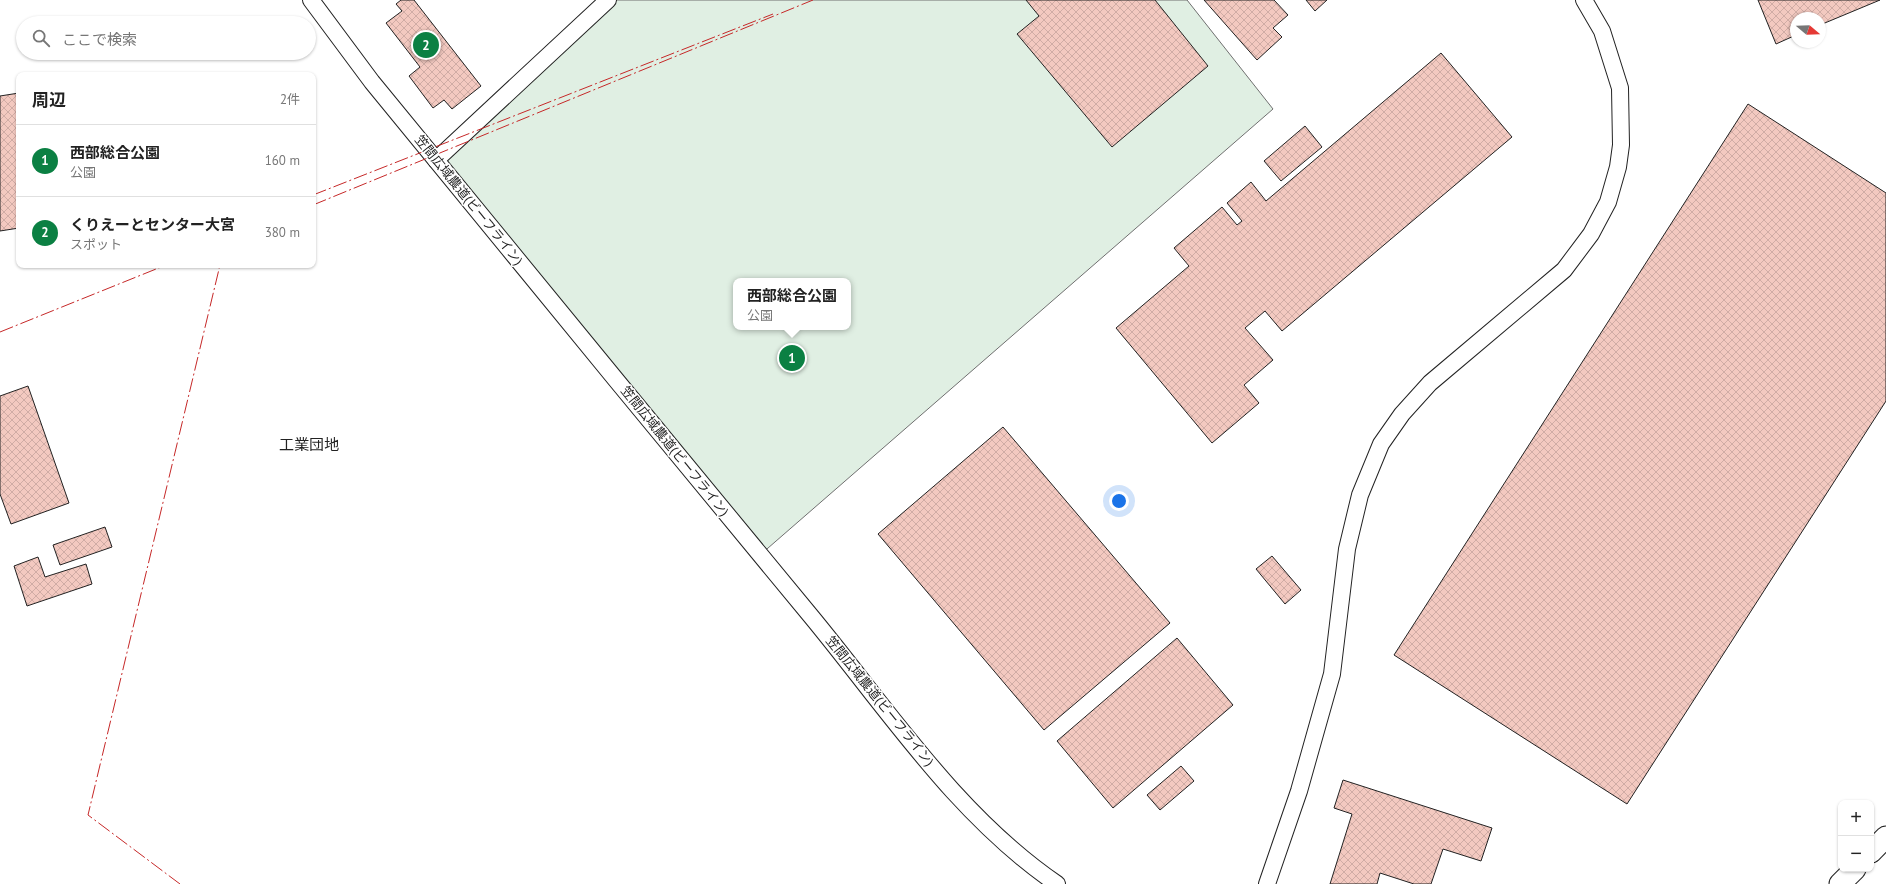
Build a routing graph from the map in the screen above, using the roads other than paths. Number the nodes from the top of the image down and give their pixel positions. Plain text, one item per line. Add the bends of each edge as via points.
1 (311, 0) edge
2 (608, 0) edge
3 (1584, 0) edge
4 (436, 160) junction
5 (1886, 837) edge
6 (1874, 849) edge
7 (1852, 872) edge
8 (1057, 884) edge
9 (1267, 884) edge
10 (1840, 884) edge

1 - 4 street, 笠間広域農道(ビーフライン) via 372,82
2 - 4 street
3 - 9 street via 1602,31 1620,88 1621,145 1608,202 1591,234 1564,270 1430,383 1402,414 1381,444 1360,495 1347,549 1332,674 1299,791
4 - 8 street, 笠間広域農道(ビーフライン) via 926,760 973,813 1030,866
5 - 6 main road
7 - 10 main road

